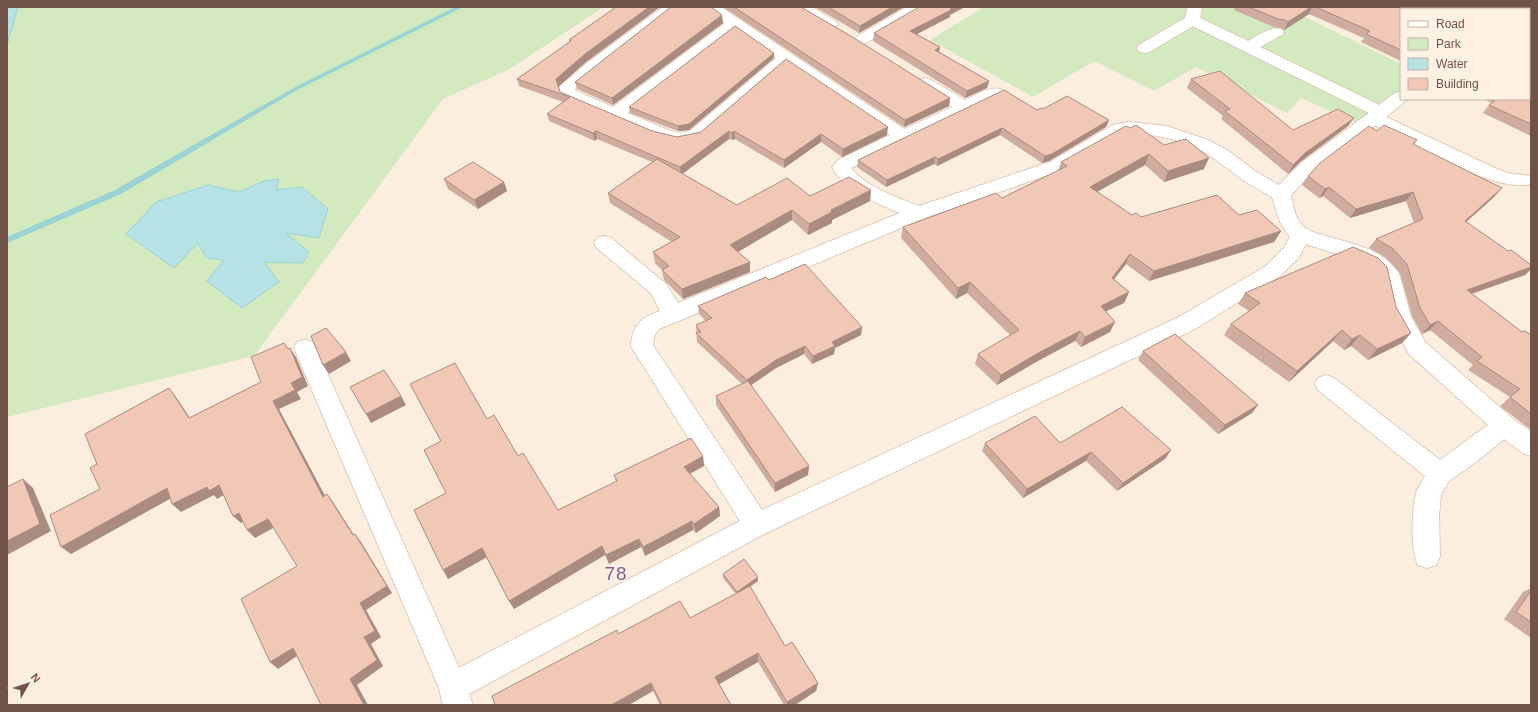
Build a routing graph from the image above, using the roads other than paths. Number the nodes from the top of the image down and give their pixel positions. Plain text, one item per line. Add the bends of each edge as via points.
1 (672, 7) edge
2 (711, 7) edge
3 (918, 7) edge
4 (810, 9) edge
5 (1194, 13) edge
6 (734, 22) junction
7 (1276, 32) dead end
8 (1249, 47) junction
9 (1144, 48) dead end
10 (786, 57) junction
11 (911, 74) edge
12 (995, 93) edge
13 (1400, 99) edge
14 (964, 107) junction
15 (615, 114) junction
16 (1378, 115) junction
17 (903, 136) junction
18 (1525, 180) dead end
19 (1281, 194) junction
20 (918, 213) junction
21 (1301, 234) junction
22 (604, 243) dead end
23 (672, 314) junction
24 (305, 348) dead end
25 (1326, 384) dead end
26 (1504, 425) junction
27 (1531, 446) edge
28 (1440, 474) junction
29 (757, 525) junction
30 (1427, 556) dead end
31 (456, 696) edge

1 - 15 street via 567,88 568,94
2 - 6 street
3 - 4 street via 855,39
5 - 8 street
5 - 9 street
6 - 10 street
6 - 15 street
7 - 8 street
8 - 16 street
10 - 15 street via 689,137 678,138 660,133
10 - 17 street
11 - 14 street
12 - 14 street
13 - 16 street
14 - 17 street
16 - 18 street via 1425,144 1494,176 1508,180
16 - 19 street via 1306,167
17 - 20 street via 841,167 845,175 883,198
19 - 20 street via 1250,176 1210,147 1169,133 1132,127 1119,129 1056,166
19 - 21 street via 1288,222
20 - 23 street
21 - 26 street via 1366,256 1384,267 1389,274 1400,317 1417,348
21 - 29 street via 1292,252 1272,271 1187,323
22 - 23 street via 659,289
23 - 29 street via 651,323 643,335 642,346
24 - 31 street
25 - 28 street
26 - 27 street
26 - 28 street
28 - 30 street via 1429,492 1426,516
29 - 31 street

